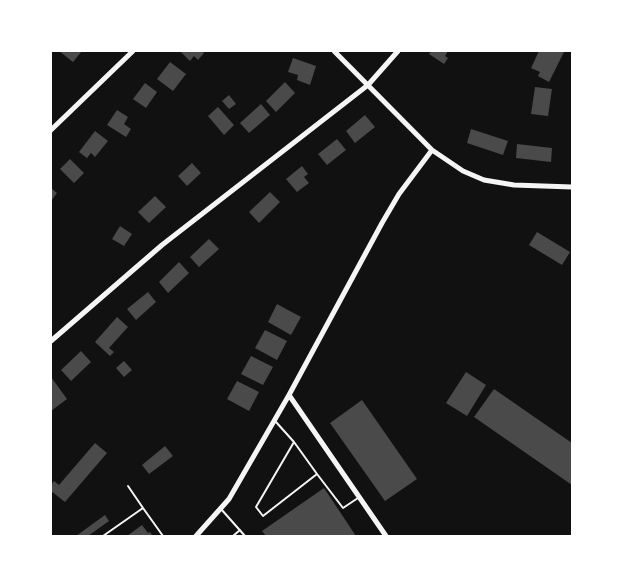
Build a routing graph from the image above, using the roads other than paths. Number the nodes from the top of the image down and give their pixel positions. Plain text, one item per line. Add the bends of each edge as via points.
1 (133, 51) edge
2 (334, 51) edge
3 (398, 51) edge
4 (368, 85) junction
5 (51, 130) edge
6 (432, 150) junction
7 (572, 185) edge
8 (51, 341) edge
9 (289, 395) junction
10 (274, 420) junction
11 (294, 442) junction
12 (317, 474) junction
13 (128, 486) dead end
14 (359, 497) junction
15 (143, 508) junction
16 (221, 509) junction
17 (240, 530) junction
18 (103, 536) edge
19 (163, 536) edge
20 (196, 536) edge
21 (233, 536) edge
22 (245, 536) edge
23 (386, 536) edge

1 - 5 street
2 - 4 street
3 - 4 street
4 - 6 street
4 - 8 street via 162,245
6 - 7 street via 484,180 514,185
6 - 9 street via 393,204
9 - 10 street
9 - 14 street
10 - 11 lane
10 - 16 street
11 - 12 lane
11 - 12 lane via 256,507 263,516
12 - 14 lane via 343,508
13 - 15 lane
14 - 23 street
15 - 18 lane
15 - 19 lane
16 - 17 lane
16 - 20 street
17 - 21 lane
17 - 22 lane

